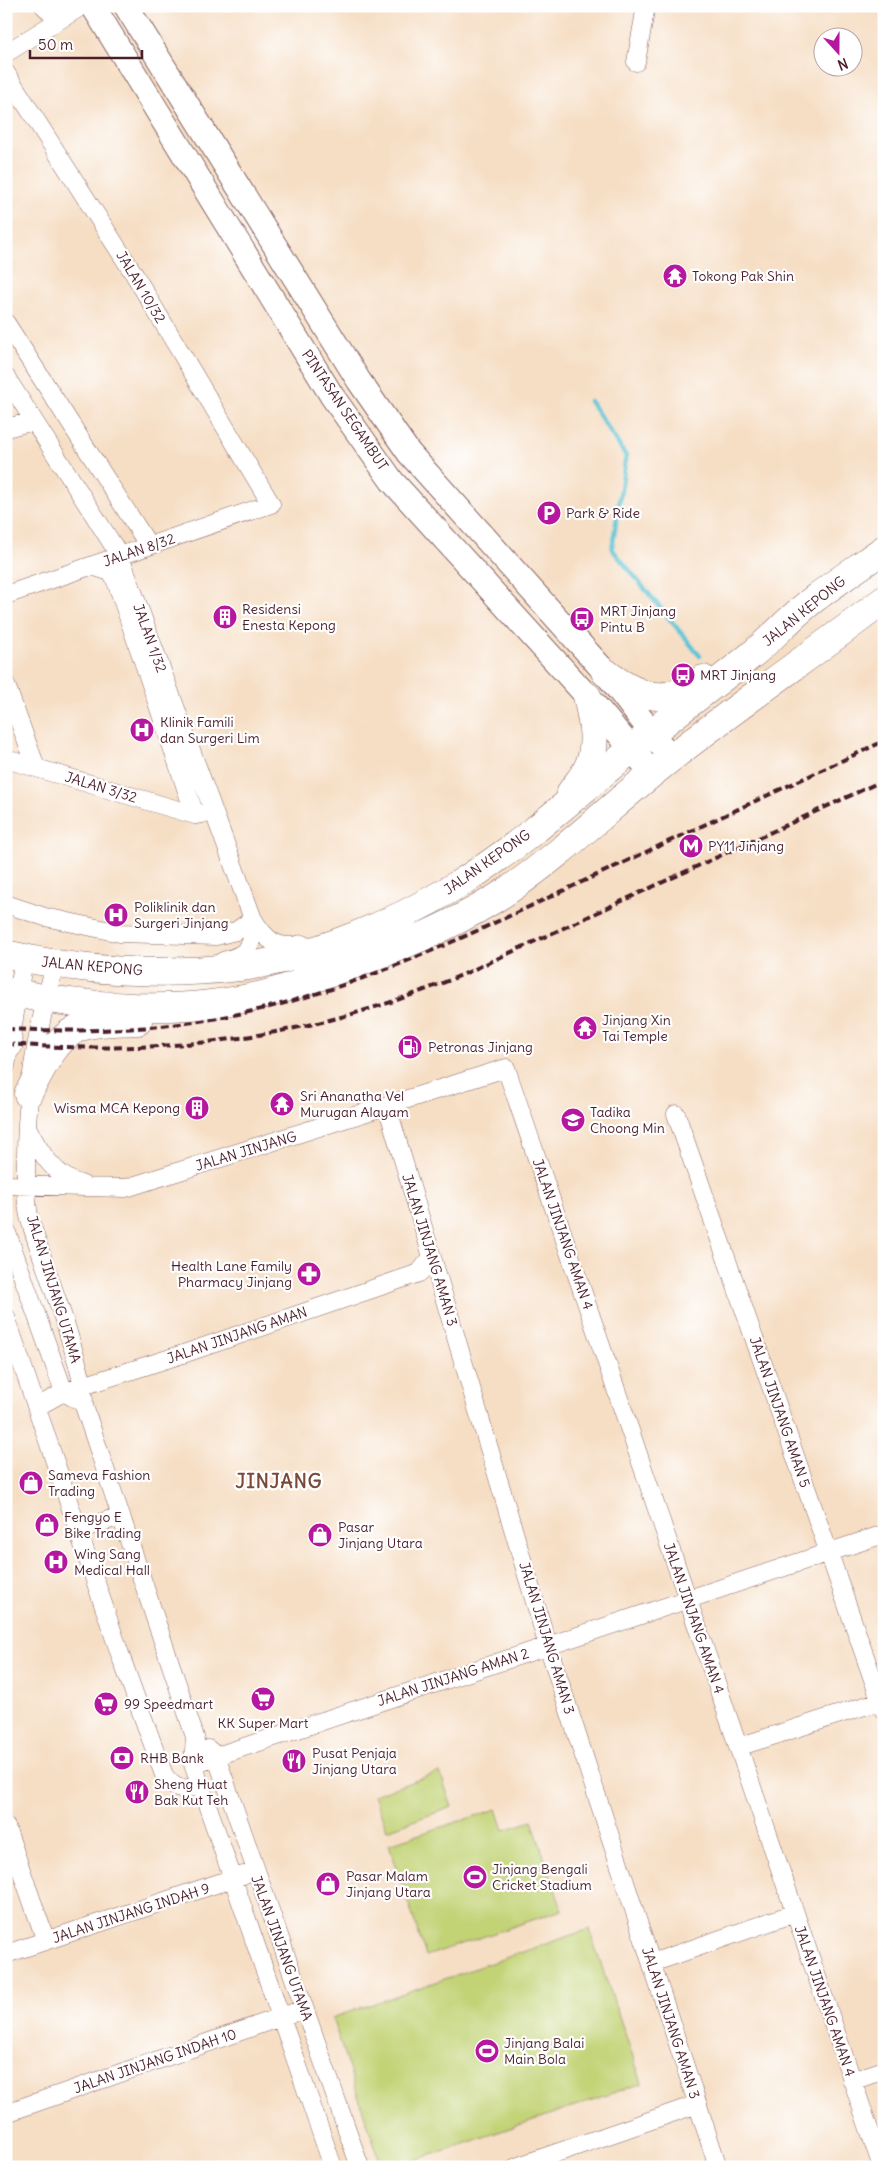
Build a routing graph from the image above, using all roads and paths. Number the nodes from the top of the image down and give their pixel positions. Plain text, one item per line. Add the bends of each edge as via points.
1 (44, 6) edge
2 (82, 6) edge
3 (94, 6) edge
4 (126, 6) edge
5 (646, 6) edge
6 (59, 20) junction
7 (6, 53) edge
8 (636, 62) dead end
9 (6, 73) edge
10 (6, 322) edge
11 (6, 377) edge
12 (34, 421) junction
13 (6, 428) edge
14 (271, 504) joint
15 (149, 546) junction
16 (884, 548) edge
17 (120, 556) junction
18 (92, 566) junction
19 (884, 571) edge
20 (6, 595) edge
21 (884, 600) edge
22 (750, 656) junction
23 (605, 672) junction
24 (6, 685) edge
25 (586, 696) junction
26 (642, 741) junction
27 (6, 759) edge
28 (662, 766) junction
29 (36, 768) junction
30 (558, 809) junction
31 (214, 813) junction
32 (195, 815) junction
33 (6, 904) edge
34 (420, 905) junction
35 (253, 919) junction
36 (15, 956) edge
37 (55, 965) junction
38 (180, 971) junction
39 (12, 992) edge
40 (46, 998) junction
41 (177, 1007) junction
42 (7, 1048) edge
43 (506, 1068) joint
44 (28, 1094) junction
45 (387, 1106) junction
46 (676, 1114) dead end
47 (26, 1124) junction
48 (6, 1185) edge
49 (26, 1187) junction
50 (99, 1189) junction
51 (6, 1230) edge
52 (432, 1257) junction
53 (12, 1266) edge
54 (6, 1317) edge
55 (84, 1385) junction
56 (64, 1392) junction
57 (84, 1406) junction
58 (37, 1407) junction
59 (120, 1516) junction
60 (78, 1530) junction
61 (884, 1534) edge
62 (829, 1552) junction
63 (687, 1599) junction
64 (548, 1646) junction
65 (882, 1706) edge
66 (195, 1736) junction
67 (738, 1746) junction
68 (216, 1756) junction
69 (193, 1764) junction
70 (201, 1786) junction
71 (6, 1827) edge
72 (255, 1872) junction
73 (232, 1879) junction
74 (795, 1914) junction
75 (46, 1941) junction
76 (6, 1954) edge
77 (652, 1963) junction
78 (304, 2009) junction
79 (281, 2018) junction
80 (884, 2070) edge
81 (852, 2081) junction
82 (698, 2104) junction
83 (6, 2112) edge
84 (333, 2167) edge
85 (360, 2167) edge
86 (516, 2167) edge
87 (718, 2167) edge
88 (882, 2167) edge

1 - 6 street
2 - 6 street
3 - 25 main road, PINTASAN SEGAMBUT via 332,396 392,481
4 - 23 main road, PINTASAN SEGAMBUT via 359,381 409,453
5 - 8 street
6 - 7 street
9 - 14 street, JALAN 10/32 via 134,274
10 - 15 street
11 - 12 street, JALAN 1/32
12 - 13 street
12 - 17 street, JALAN 1/32
14 - 15 street, JALAN 8/32
15 - 17 street, JALAN 8/32
16 - 22 main road, JALAN KEPONG via 816,597
17 - 18 street, JALAN 8/32
17 - 31 street, JALAN 1/32
18 - 20 street, JALAN 8/32
18 - 32 street via 110,572 116,581
19 - 22 main road via 817,617
21 - 28 main road
22 - 23 main road via 671,695 661,696 623,686
22 - 26 main road, JALAN KEPONG
23 - 26 main road, PINTASAN SEGAMBUT
24 - 29 street
25 - 26 main road, PINTASAN SEGAMBUT
25 - 30 main road via 593,725 591,756 587,768
26 - 28 main road, PINTASAN SEGAMBUT
26 - 30 main road, JALAN KEPONG
27 - 29 street, JALAN 3/32
28 - 41 main road via 497,898 413,941 266,994
29 - 32 street, JALAN 3/32
30 - 34 main road, JALAN KEPONG via 518,843 452,888
31 - 32 street
31 - 35 street, JALAN 1/32
33 - 35 street via 45,917 120,933 216,936 236,931
34 - 35 street, JALAN 1/32 via 295,946 269,941
34 - 38 main road, JALAN KEPONG via 312,951 240,967
35 - 38 street, JALAN 1/32 via 253,938 245,952 234,958
36 - 37 main road, JALAN KEPONG
36 - 39 street
37 - 38 main road, JALAN KEPONG
37 - 40 street, JALAN JINJANG UTAMA
39 - 40 main road
39 - 42 street
40 - 41 main road via 92,1004
40 - 44 street, JALAN JINJANG UTAMA
41 - 44 main road via 144,1021 78,1028 48,1056
43 - 45 street, JALAN JINJANG
43 - 63 street, JALAN JINJANG AMAN 4
44 - 47 street, JALAN JINJANG UTAMA
45 - 50 street, JALAN JINJANG via 126,1188
45 - 52 street, JALAN JINJANG AMAN 3
46 - 62 street, JALAN JINJANG AMAN 5
47 - 49 street, JALAN JINJANG UTAMA
47 - 50 street, JALAN JINJANG via 35,1142 61,1176
48 - 49 street, JALAN JINJANG
49 - 50 street, JALAN JINJANG
49 - 55 street, JALAN JINJANG UTAMA via 30,1218
51 - 53 street, JALAN JINJANG UTAMA
52 - 55 street, JALAN JINJANG AMAN via 420,1273
52 - 64 street, JALAN JINJANG AMAN 3
53 - 56 street, JALAN JINJANG UTAMA
54 - 58 street
55 - 56 street, JALAN JINJANG AMAN
55 - 57 street, JALAN JINJANG UTAMA
56 - 57 street
56 - 58 street, JALAN JINJANG AMAN
57 - 59 street, JALAN JINJANG UTAMA
58 - 60 street
59 - 60 street
59 - 66 street, JALAN JINJANG UTAMA
60 - 70 street via 164,1776 172,1786 181,1789
61 - 62 street, JALAN JINJANG AMAN 2
62 - 63 street, JALAN JINJANG AMAN 2
62 - 65 street, JALAN JINJANG AMAN 5
63 - 64 street, JALAN JINJANG AMAN 2
63 - 67 street, JALAN JINJANG AMAN 4
64 - 68 street, JALAN JINJANG AMAN 2
64 - 77 street, JALAN JINJANG AMAN 3
65 - 67 street
66 - 68 street, JALAN JINJANG UTAMA
66 - 69 street, JALAN JINJANG UTAMA
67 - 74 street, JALAN JINJANG AMAN 4
68 - 69 street, JALAN JINJANG AMAN 2
68 - 72 street, JALAN JINJANG UTAMA
69 - 70 street, JALAN JINJANG UTAMA
70 - 73 street, JALAN JINJANG UTAMA
71 - 75 street
72 - 73 street, JALAN JINJANG INDAH 9
72 - 78 street, JALAN JINJANG UTAMA
73 - 75 street, JALAN JINJANG INDAH 9
73 - 79 street, JALAN JINJANG UTAMA
74 - 77 street
74 - 81 street, JALAN JINJANG AMAN 4
75 - 76 street, JALAN JINJANG INDAH 9
77 - 82 street, JALAN JINJANG AMAN 3
78 - 79 street, JALAN JINJANG INDAH 10
78 - 85 street, JALAN JINJANG UTAMA
79 - 83 street, JALAN JINJANG INDAH 10
79 - 84 street, JALAN JINJANG UTAMA
80 - 81 street
81 - 88 street, JALAN JINJANG AMAN 4
82 - 86 street
82 - 87 street, JALAN JINJANG AMAN 3

